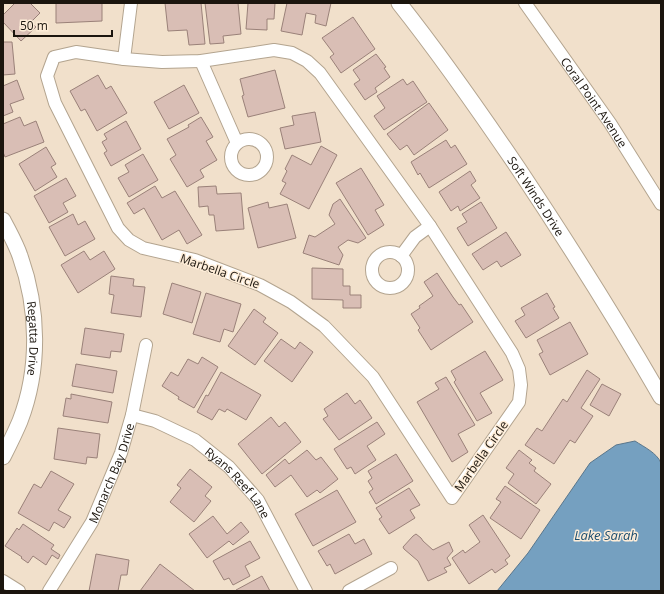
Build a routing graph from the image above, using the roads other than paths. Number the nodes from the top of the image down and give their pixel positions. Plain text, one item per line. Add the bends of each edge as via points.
1 (132, 3) edge
2 (399, 3) edge
3 (525, 3) edge
4 (124, 59) junction
5 (201, 61) junction
6 (237, 143) dead end
7 (661, 204) edge
8 (3, 220) edge
9 (430, 226) junction
10 (400, 256) dead end
11 (146, 345) dead end
12 (661, 397) edge
13 (132, 415) junction
14 (3, 457) edge
15 (391, 568) dead end
16 (3, 581) edge
17 (19, 591) edge
18 (49, 591) edge
19 (306, 591) edge
20 (349, 591) edge

1 - 4 street
2 - 12 street, Soft Winds Drive via 469,97 551,217
3 - 7 street, Coral Point Avenue via 610,123
4 - 5 street, Marbella Circle via 162,62
4 - 9 street, Marbella Circle via 76,52 54,57 47,76 55,103 118,228 129,240 143,248 195,260 260,285 291,302 324,326 373,376 452,498 519,402 521,385 519,369 512,353
5 - 6 street
5 - 9 street, Marbella Circle via 274,50 292,53 307,61 320,73
8 - 14 street, Regatta Drive via 11,234 27,278 34,322 32,370 27,398
9 - 10 street via 415,237
11 - 13 street, Monarch Bay Drive
13 - 18 street, Monarch Bay Drive via 121,453 92,522
13 - 19 street, Ryans Reef Lane via 155,421 195,440 229,466 258,500
15 - 20 street
16 - 17 street

